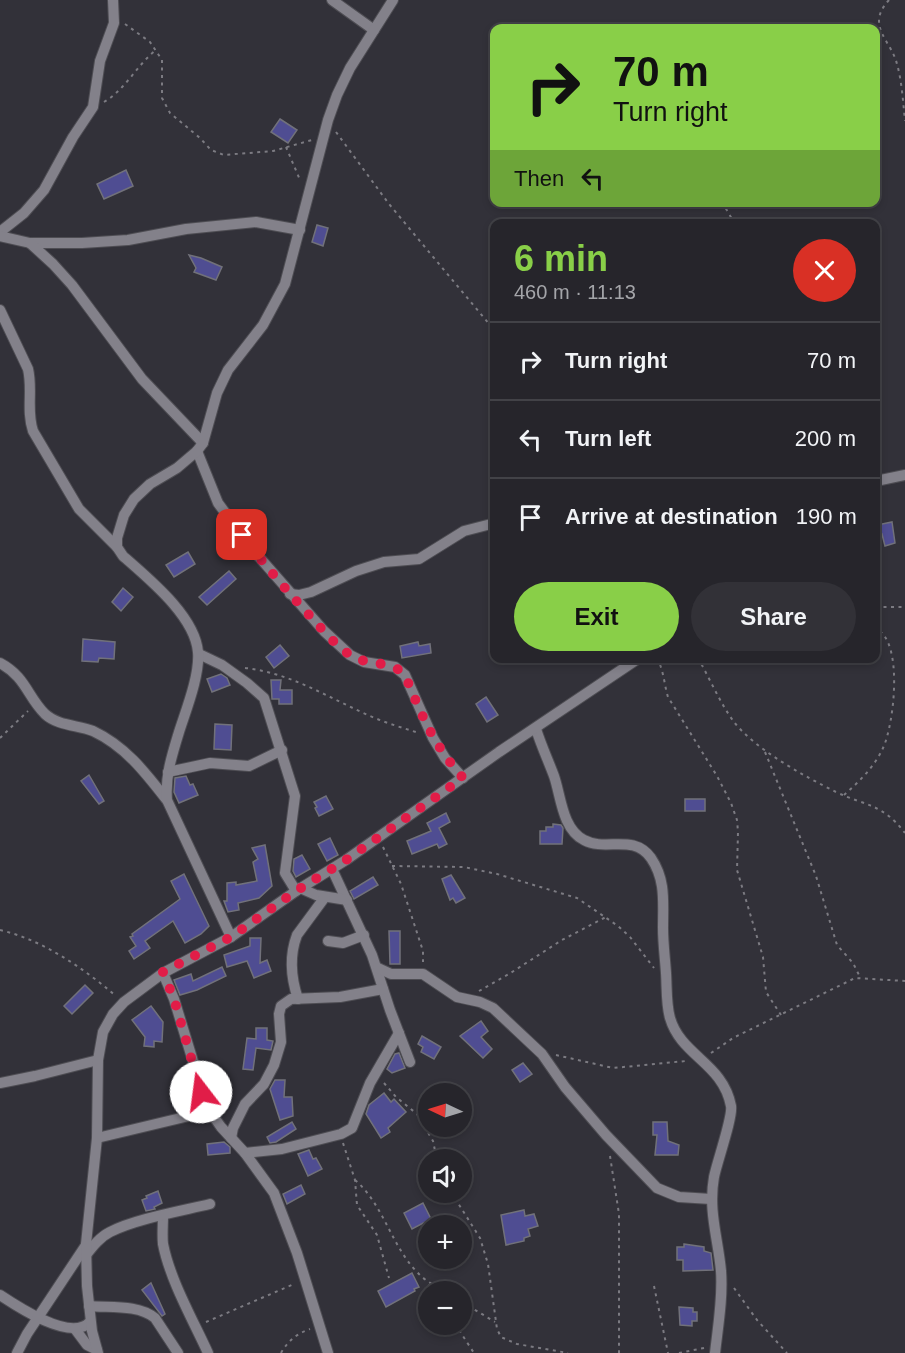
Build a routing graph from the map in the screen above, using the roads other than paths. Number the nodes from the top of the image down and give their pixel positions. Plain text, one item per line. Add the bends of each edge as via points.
1 (113, 0) edge
2 (332, 0) edge
3 (393, 0) edge
4 (374, 30) junction
5 (300, 230) junction
6 (0, 234) edge
7 (30, 243) junction
8 (0, 310) edge
9 (200, 447) junction
10 (905, 475) edge
11 (880, 480) edge
12 (490, 524) edge
13 (117, 548) junction
14 (290, 594) junction
15 (199, 654) junction
16 (0, 663) edge
17 (632, 663) edge
18 (536, 729) junction
19 (282, 750) junction
20 (168, 772) junction
21 (463, 778) junction
22 (166, 800) junction
23 (332, 869) junction
24 (298, 889) junction
25 (325, 897) junction
26 (347, 900) junction
27 (364, 935) junction
28 (231, 937) junction
29 (328, 941) dead end
30 (378, 968) junction
31 (163, 972) junction
32 (383, 989) junction
33 (298, 999) junction
34 (399, 1033) junction
35 (98, 1060) junction
36 (410, 1062) dead end
37 (0, 1083) edge
38 (210, 1111) junction
39 (97, 1137) junction
40 (231, 1138) junction
41 (245, 1154) junction
42 (711, 1199) junction
43 (210, 1204) dead end
44 (163, 1216) junction
45 (86, 1249) junction
46 (0, 1295) edge
47 (89, 1306) junction
48 (38, 1317) junction
49 (90, 1322) junction
50 (75, 1329) junction
51 (716, 1349) edge
52 (97, 1351) edge
53 (17, 1353) edge
54 (178, 1353) edge
55 (208, 1353) edge
56 (328, 1353) edge

1 - 6 street via 112,33 100,61 93,107 44,190
2 - 4 street
3 - 4 street
4 - 5 street via 337,95
5 - 7 street via 256,222 128,240
5 - 9 street via 285,284 263,325 224,378
6 - 7 street
7 - 9 street via 72,285 142,379
8 - 13 street via 28,369 29,419 33,431 74,503
9 - 13 street via 134,499 124,515
9 - 14 street via 218,503
10 - 11 street
12 - 14 street via 464,531 419,559 384,562 311,591
13 - 15 street via 172,602 196,638
14 - 21 street via 350,655 364,662 394,667 405,675 433,738
15 - 19 street via 222,665 264,698
15 - 20 street
16 - 22 street via 15,673 46,714 89,730 122,749
17 - 18 street
18 - 21 street
18 - 42 street via 574,832 582,840 596,844 628,843 641,848 660,876 671,1020 682,1041 714,1070 728,1096 731,1113
19 - 20 street via 249,766 210,763
19 - 24 street via 295,796 285,873
20 - 22 street
21 - 23 street
22 - 28 street
23 - 24 street
23 - 26 street
24 - 25 street
24 - 28 street
25 - 26 street
25 - 33 street via 294,942 291,974
26 - 27 street
27 - 29 street via 343,942
27 - 30 street
28 - 31 street
30 - 32 street
30 - 42 street via 391,974 423,974 462,999 493,1008 542,1054 606,1135 657,1188 679,1197
31 - 35 street via 113,1014
31 - 38 street
32 - 33 street
32 - 34 street
33 - 40 street via 281,1006 281,1042 274,1065 264,1084 245,1104
34 - 36 street
34 - 41 street via 352,1128 282,1149
35 - 37 street
35 - 39 street
38 - 39 street
38 - 40 street
39 - 45 street
40 - 41 street
41 - 56 street via 274,1193
42 - 51 street via 721,1271
43 - 44 street
44 - 45 street via 109,1232
44 - 55 street via 163,1243 184,1305
45 - 47 street
45 - 48 street
46 - 48 street
47 - 49 street
47 - 54 street via 149,1313
48 - 50 street
48 - 53 street
49 - 50 street
49 - 52 street
50 - 52 street via 87,1346

